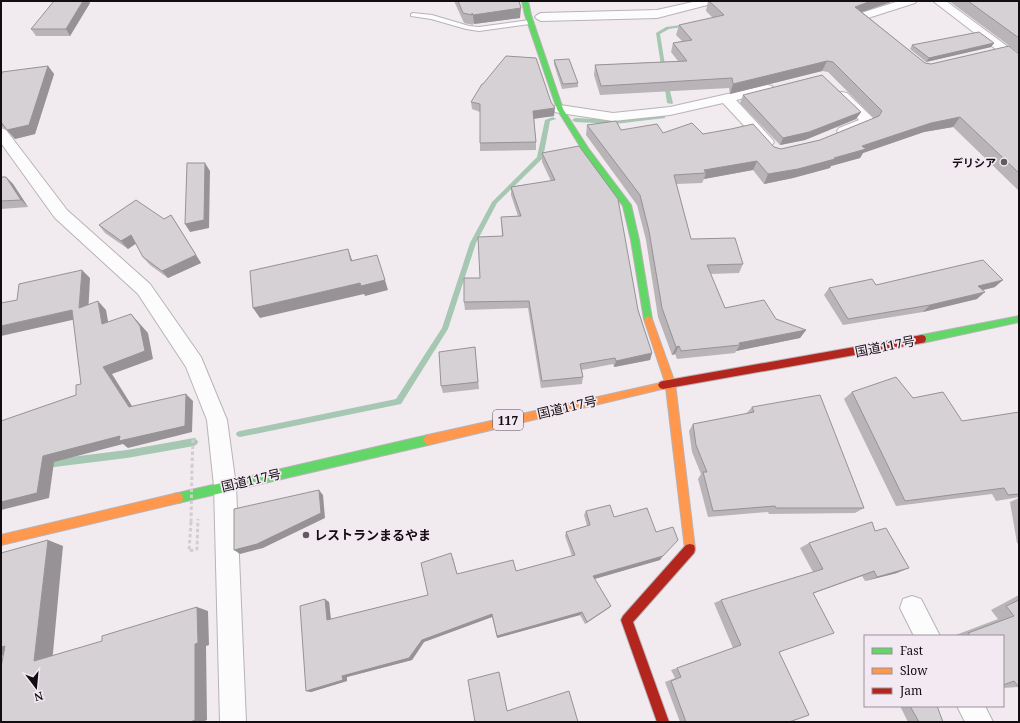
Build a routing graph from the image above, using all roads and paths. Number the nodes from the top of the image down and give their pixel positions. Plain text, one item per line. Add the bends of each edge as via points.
1 (525, 1) edge
2 (711, 1) edge
3 (911, 1) edge
4 (940, 1) edge
5 (413, 15) dead end
6 (535, 19) junction
7 (883, 35) edge
8 (1004, 50) junction
9 (989, 53) edge
10 (1019, 61) edge
11 (832, 86) edge
12 (778, 87) edge
13 (727, 100) junction
14 (560, 109) junction
15 (1, 133) edge
16 (831, 136) edge
17 (776, 152) edge
18 (1019, 319) edge
19 (670, 383) junction
20 (192, 467) dead end
21 (226, 486) junction
22 (198, 514) dead end
23 (1, 540) edge
24 (912, 608) dead end
25 (927, 635) edge
26 (971, 707) edge
27 (233, 722) edge
28 (663, 722) edge
29 (980, 722) edge

1 - 6 main road
2 - 6 street via 657,14
3 - 7 street via 859,17
4 - 8 street
5 - 6 lane via 480,29
6 - 14 main road
8 - 9 street
8 - 10 street
11 - 16 street via 868,121
12 - 13 street
13 - 14 street via 670,111 613,117
13 - 17 street
14 - 19 main road via 585,149 627,205 647,317
15 - 21 street via 61,214 144,289 194,363 217,420
18 - 19 main road, 国道117号 / 117 via 885,346
19 - 21 main road, 国道117号 / 117
19 - 28 main road via 690,549 627,620
20 - 22 path, bridge via 189,551 197,549
21 - 23 main road, 国道117号 / 117
21 - 27 street
24 - 25 street
26 - 29 street

